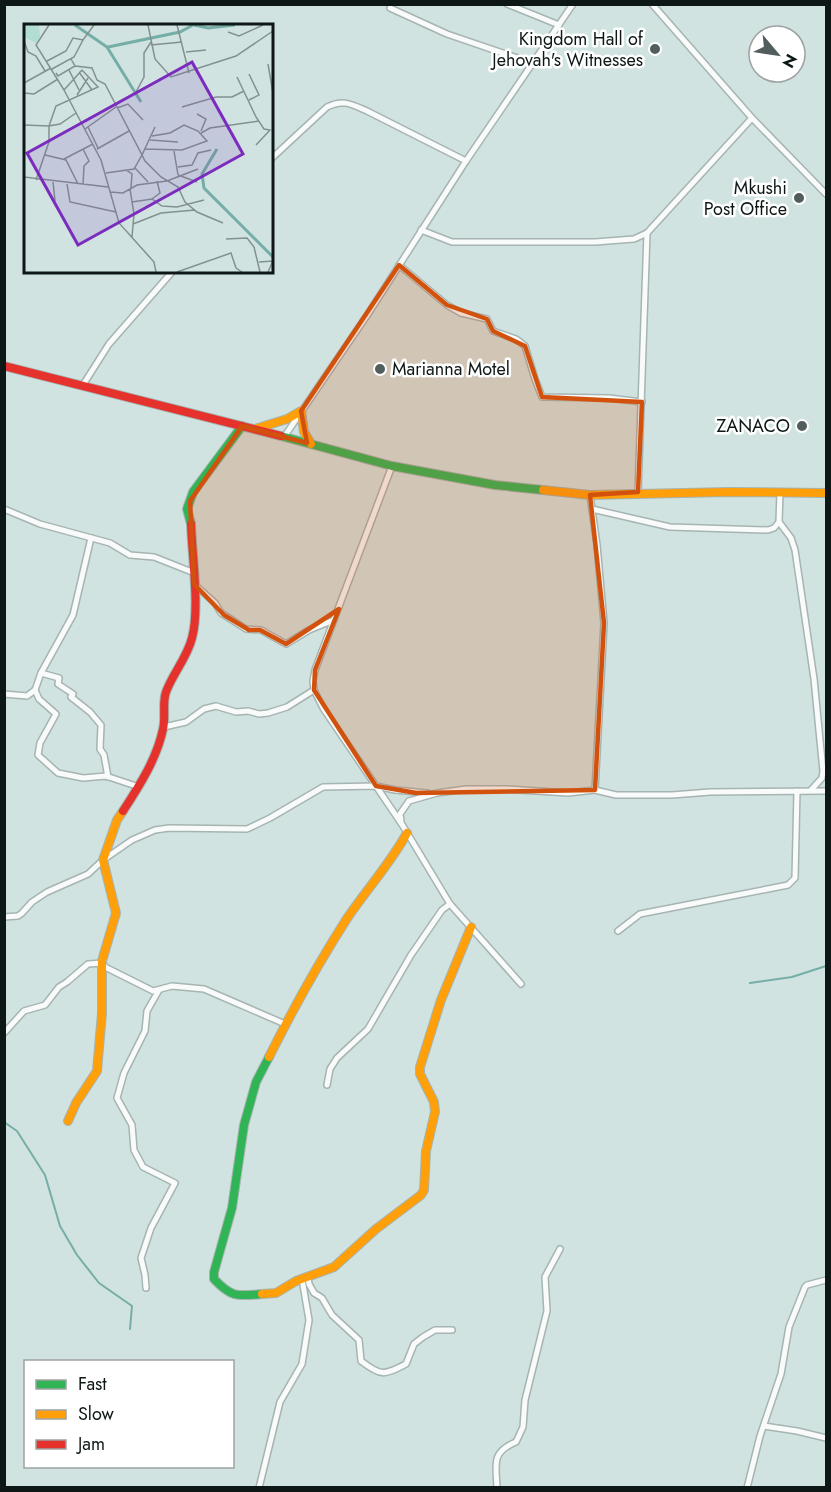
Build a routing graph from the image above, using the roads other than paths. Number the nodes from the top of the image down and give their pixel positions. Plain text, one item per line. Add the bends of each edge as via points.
1 (507, 4) edge
2 (573, 4) edge
3 (652, 4) edge
4 (390, 8) dead end
5 (559, 25) junction
6 (532, 63) junction
7 (752, 118) junction
8 (273, 158) edge
9 (466, 161) junction
10 (826, 194) edge
11 (421, 230) junction
12 (647, 233) junction
13 (634, 239) junction
14 (645, 249) junction
15 (399, 265) junction
16 (171, 273) edge
17 (4, 366) edge
18 (83, 385) junction
19 (642, 402) junction
20 (301, 411) junction
21 (242, 426) junction
22 (254, 429) junction
23 (284, 437) junction
24 (311, 444) junction
25 (392, 466) junction
26 (638, 492) junction
27 (826, 493) edge
28 (780, 494) junction
29 (590, 495) junction
30 (4, 508) edge
31 (592, 509) junction
32 (779, 522) junction
33 (91, 538) junction
34 (192, 572) junction
35 (194, 584) junction
36 (334, 620) junction
37 (41, 673) junction
38 (35, 690) junction
39 (314, 690) junction
40 (4, 694) edge
41 (164, 727) junction
42 (108, 777) junction
43 (376, 786) junction
44 (139, 788) junction
45 (595, 790) junction
46 (797, 790) junction
47 (811, 790) junction
48 (826, 791) edge
49 (437, 793) junction
50 (405, 830) junction
51 (103, 860) junction
52 (450, 904) junction
53 (4, 917) edge
54 (471, 927) junction
55 (618, 931) dead end
56 (103, 963) junction
57 (521, 984) dead end
58 (159, 990) junction
59 (285, 1024) junction
60 (4, 1033) edge
61 (327, 1085) dead end
62 (68, 1121) dead end
63 (560, 1249) dead end
64 (305, 1278) junction
65 (826, 1280) edge
66 (146, 1288) dead end
67 (452, 1330) dead end
68 (764, 1426) junction
69 (826, 1438) edge
70 (259, 1488) edge
71 (497, 1488) edge
72 (747, 1488) edge

1 - 5 street
2 - 5 street
3 - 7 street
4 - 6 street via 447,34
5 - 6 street
6 - 9 street
7 - 10 street
7 - 12 street
8 - 9 street via 327,106 338,102 367,111
9 - 11 street
11 - 13 street via 452,242
11 - 15 street
12 - 13 street
12 - 14 street
13 - 14 street
14 - 19 street
15 - 19 street via 447,305 487,320 493,331 525,346 542,397
15 - 20 street
16 - 18 street via 109,344
17 - 18 street
18 - 21 street
19 - 26 street
20 - 22 street
20 - 23 street
20 - 24 street via 304,432
21 - 22 street
21 - 34 street via 194,492 187,509
22 - 23 street
23 - 24 street
24 - 25 street
25 - 29 street via 495,485
25 - 36 street
26 - 28 street
26 - 29 street
27 - 28 street
28 - 32 street
29 - 31 street
30 - 33 street via 40,524
31 - 32 street via 670,527 768,530
31 - 45 street via 604,623
32 - 47 street via 795,550 814,679 823,771
33 - 34 street via 110,543 130,555 154,556
33 - 37 street via 73,615
34 - 35 street
35 - 36 street via 221,613 249,630 261,630 286,644
35 - 41 street via 192,638 165,694
36 - 39 street via 315,670
37 - 38 street
37 - 42 street via 59,678 58,684 73,694 71,697 101,726 100,749
38 - 40 street via 27,696
38 - 42 street via 56,714 38,755 58,773
39 - 41 street via 287,707 268,713 236,712 216,706 186,722
39 - 43 street
41 - 44 street
42 - 44 street
43 - 49 street
43 - 50 street
43 - 51 street via 323,787 247,829 155,830
44 - 51 street via 117,820
45 - 46 street via 616,795
45 - 49 street via 568,793 465,789
46 - 47 street
46 - 55 street via 795,878 788,885 640,914
47 - 48 street
49 - 50 street via 409,801 400,814
50 - 52 street
50 - 59 street via 393,858 345,921
51 - 53 street via 88,874 47,892 18,916
51 - 56 street via 116,913
52 - 54 street
52 - 61 street via 411,956 368,1029 333,1064
54 - 57 street
54 - 64 street via 441,1000 420,1067 435,1112 426,1144 424,1190 334,1267
56 - 58 street via 146,989
56 - 60 street via 88,964 59,987 45,1005 24,1011
56 - 62 street via 97,1071
58 - 59 street via 172,986 204,989
58 - 66 street via 147,1011 145,1031 124,1073 117,1098 132,1125 134,1150 143,1167 175,1183 151,1228 141,1258
59 - 64 street via 256,1082 244,1125 232,1208 214,1279 226,1292 245,1296 276,1293
63 - 71 street via 545,1277 547,1311 525,1400 523,1427 516,1442 504,1447 496,1459
64 - 67 street via 333,1316 359,1340 362,1362 378,1372 388,1373 406,1364 414,1344 432,1331
64 - 70 street via 309,1320 302,1364 280,1402
65 - 68 street via 807,1285 799,1300
68 - 69 street
68 - 72 street

